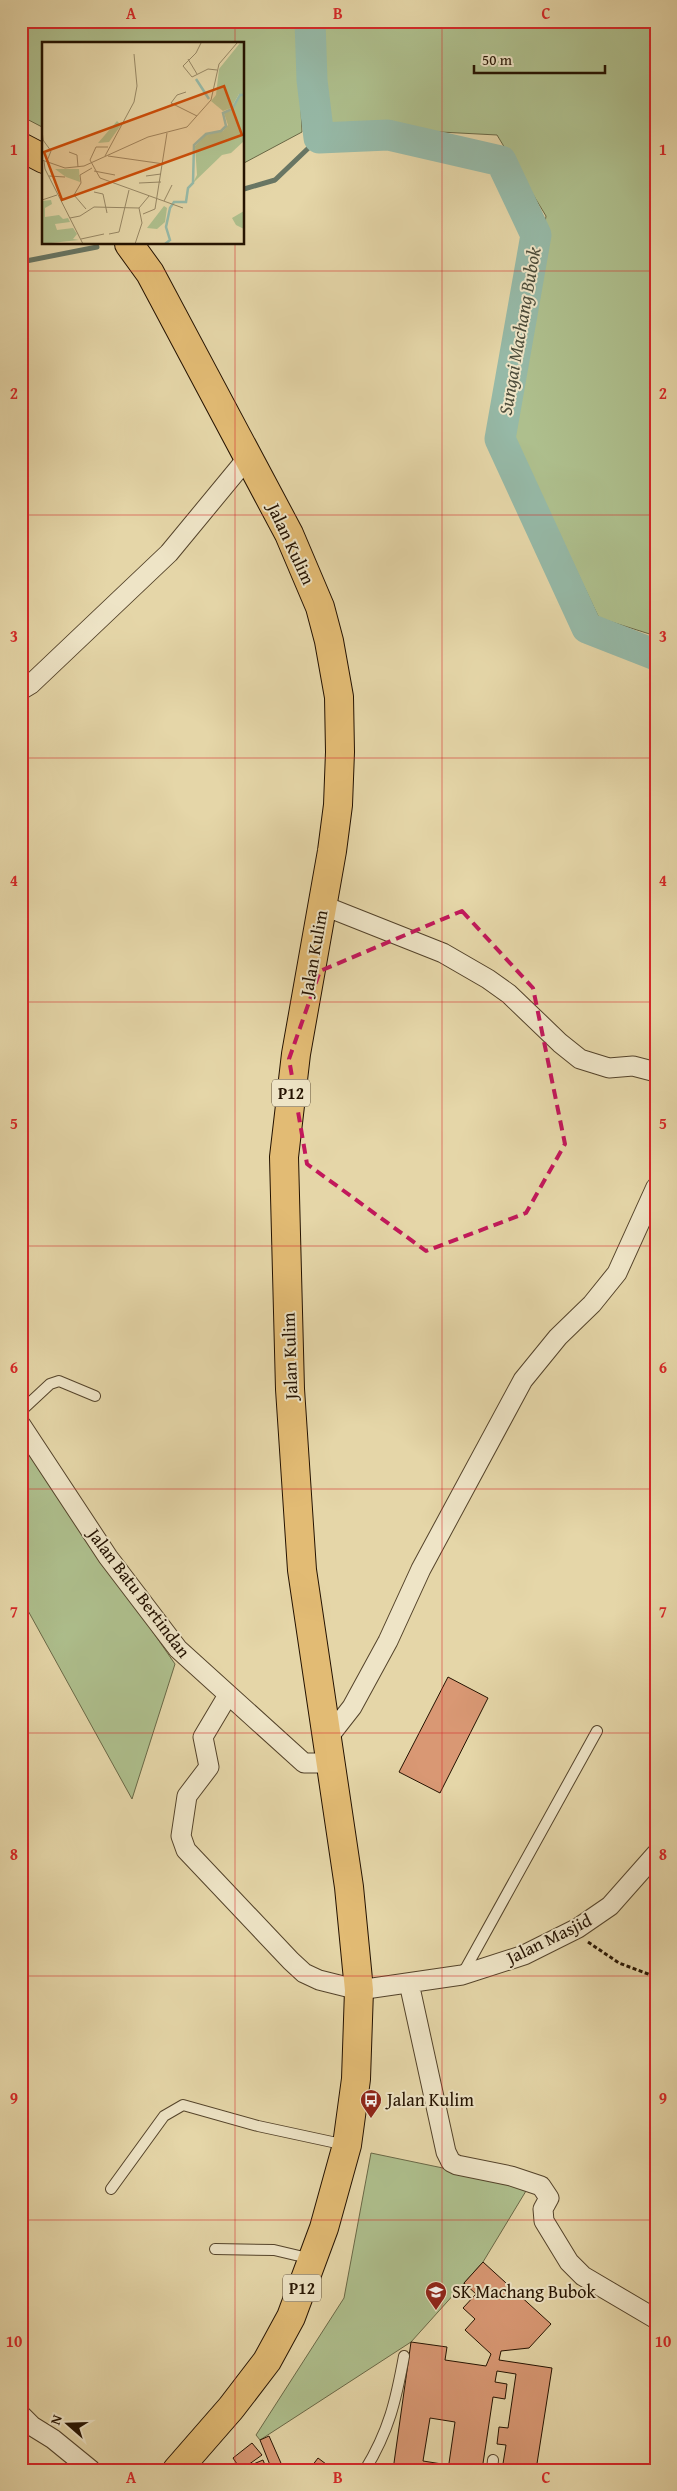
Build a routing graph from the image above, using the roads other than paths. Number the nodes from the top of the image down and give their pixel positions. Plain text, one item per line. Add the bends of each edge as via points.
1 (21, 147) edge
2 (42, 158) edge
3 (131, 245) edge
4 (249, 456) junction
5 (21, 690) edge
6 (322, 905) junction
7 (656, 1072) edge
8 (656, 1187) edge
9 (95, 1396) dead end
10 (21, 1411) edge
11 (21, 1425) edge
12 (228, 1695) junction
13 (597, 1731) dead end
14 (329, 1751) junction
15 (656, 1854) edge
16 (462, 1975) junction
17 (409, 1983) junction
18 (359, 1990) junction
19 (346, 2145) junction
20 (111, 2189) dead end
21 (215, 2249) dead end
22 (313, 2259) junction
23 (656, 2319) edge
24 (404, 2356) dead end
25 (21, 2415) edge
26 (91, 2470) edge
27 (177, 2470) edge
28 (365, 2470) edge

1 - 2 main road
3 - 4 main road, Jalan Kulim / P12 via 150,274
4 - 5 street via 169,553
4 - 6 main road, Jalan Kulim / P12 via 289,534 320,607 339,697 338,805
6 - 7 street via 443,953 488,979 580,1058 609,1068 633,1066
6 - 14 main road, Jalan Kulim / P12 via 296,1054 284,1157 290,1389 302,1570
8 - 14 street via 616,1273 523,1380 421,1569 388,1641
9 - 10 lane via 59,1382 50,1384
11 - 12 street, Jalan Batu Bertindan via 108,1558 172,1642
12 - 14 street, Jalan Batu Bertindan via 304,1763
12 - 18 street via 203,1737 209,1767 187,1796 180,1836 186,1850 304,1972 319,1980
13 - 16 lane
14 - 18 main road, Jalan Kulim / P12 via 349,1887
15 - 16 street, Jalan Masjid via 610,1906 573,1930 524,1955
16 - 17 street, Jalan Masjid
17 - 18 street, Jalan Masjid
17 - 23 street via 450,2162 541,2186 549,2198 543,2209 544,2222 570,2262 583,2276
18 - 19 main road, Jalan Kulim / P12 via 356,2079
19 - 20 lane via 183,2106 164,2116
19 - 22 main road, Jalan Kulim / P12
21 - 22 lane via 274,2250
22 - 27 main road, Jalan Kulim / P12 via 291,2317 267,2361
24 - 28 lane via 394,2410
25 - 26 street

